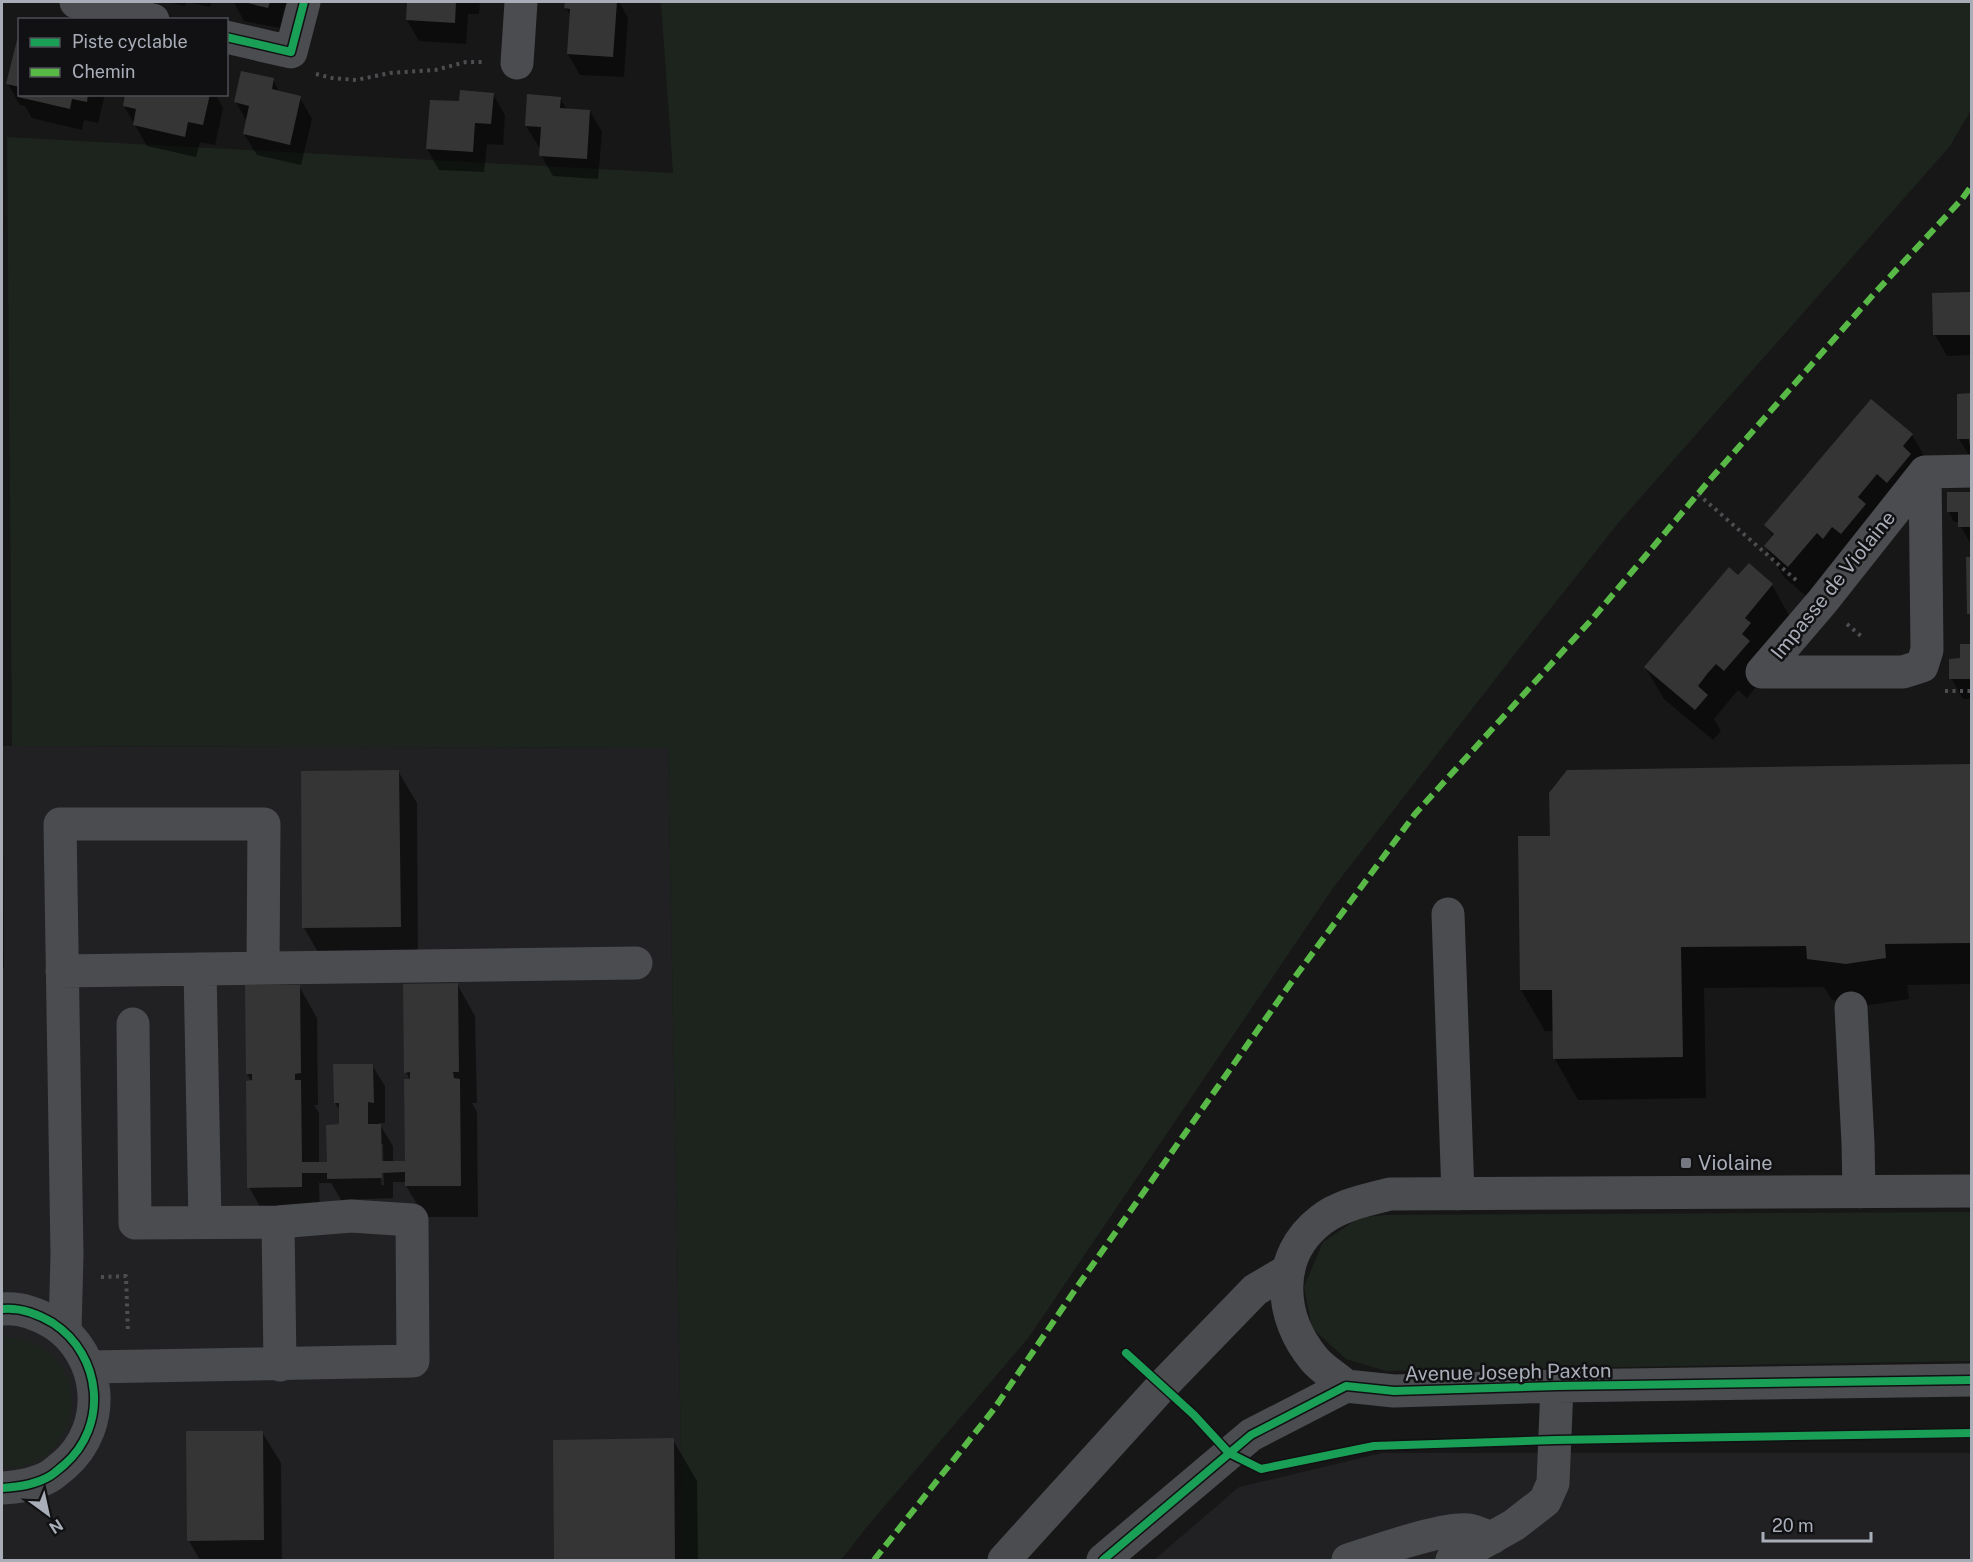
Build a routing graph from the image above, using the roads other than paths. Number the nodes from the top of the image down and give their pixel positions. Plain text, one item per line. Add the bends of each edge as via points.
1 (76, 2) edge
2 (304, 2) edge
3 (521, 2) edge
4 (144, 18) edge
5 (228, 37) edge
6 (517, 63) road end
7 (1971, 471) edge
8 (1925, 472) junction
9 (1448, 914) dead end
10 (636, 963) dead end
11 (262, 968) junction
12 (200, 969) junction
13 (62, 971) junction
14 (1851, 1008) dead end
15 (133, 1024) dead end
16 (1971, 1191) edge
17 (1859, 1192) junction
18 (1458, 1194) junction
19 (205, 1222) junction
20 (278, 1222) junction
21 (1287, 1271) junction
22 (2, 1309) edge
23 (65, 1331) junction
24 (280, 1365) junction
25 (90, 1367) junction
26 (1971, 1380) edge
27 (1346, 1386) junction
28 (1557, 1386) junction
29 (2, 1488) edge
30 (1492, 1538) junction
31 (1004, 1560) edge
32 (1103, 1560) edge
33 (1348, 1560) edge
34 (1452, 1560) edge

1 - 4 street
2 - 5 street via 291,52
3 - 6 street
7 - 8 street
8 - 8 street, Impasse de Violaine via 1927,650 1922,666 1904,672 1762,672
9 - 18 street
10 - 11 street
11 - 12 street
11 - 13 street via 264,825 60,824
12 - 13 street
12 - 19 street
13 - 23 street
14 - 17 street
15 - 19 street via 135,1223
16 - 17 street
17 - 18 street
18 - 21 street via 1390,1194 1352,1204 1321,1220 1298,1245
19 - 20 street
20 - 24 street
20 - 24 street via 351,1216 412,1220 412,1361
21 - 27 street via 1287,1299 1294,1327 1315,1360
21 - 31 street via 1255,1290
22 - 23 street via 40,1315
23 - 25 street
24 - 25 street
25 - 29 street via 95,1398 90,1429 74,1456 51,1476 22,1487
26 - 28 street, Avenue Joseph Paxton
27 - 28 street, Avenue Joseph Paxton via 1394,1391
27 - 32 street via 1251,1435
28 - 30 street via 1553,1483 1545,1501
30 - 33 street via 1468,1530 1448,1532
30 - 34 street

